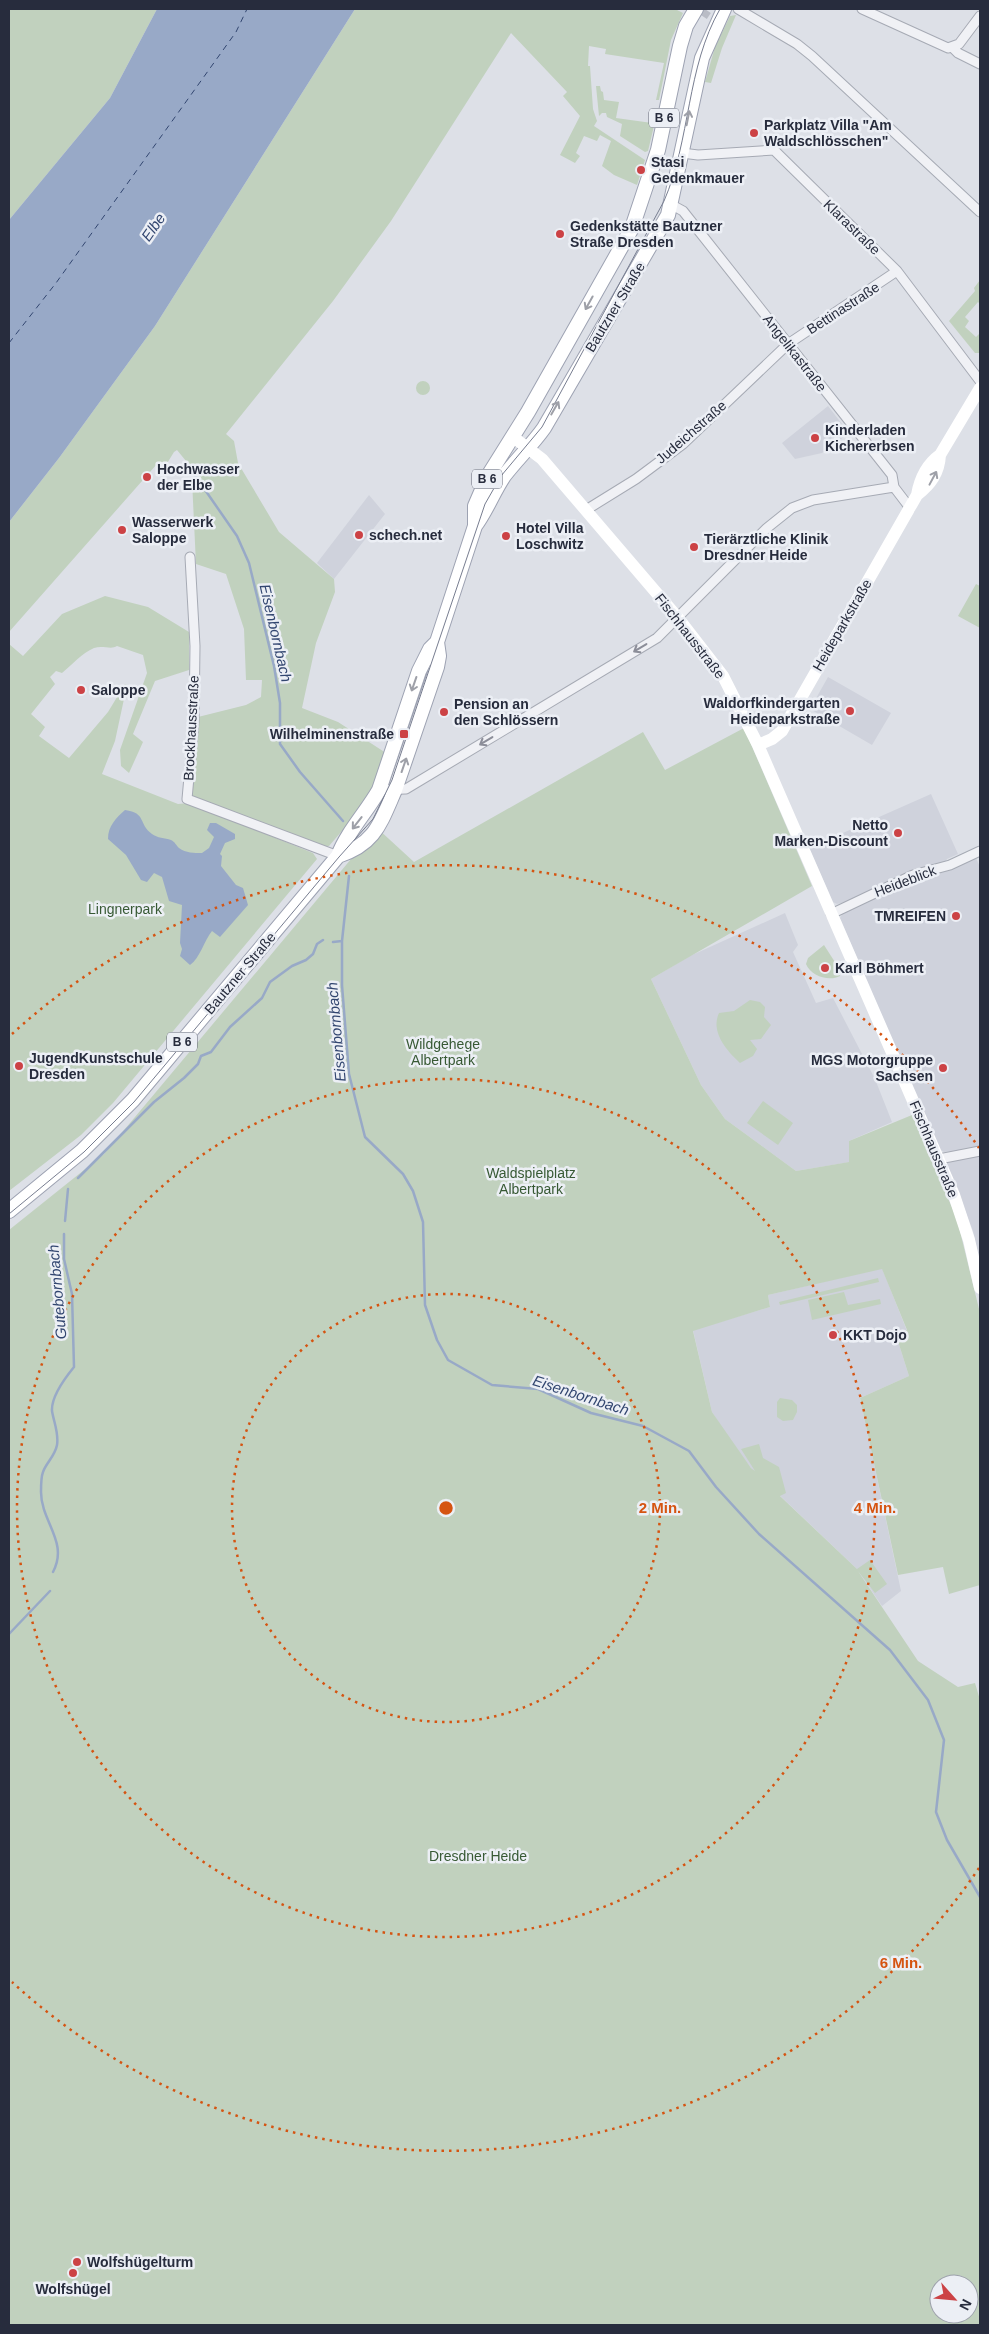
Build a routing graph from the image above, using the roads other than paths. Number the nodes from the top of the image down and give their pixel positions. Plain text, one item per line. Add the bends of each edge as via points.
1 (724, 9) edge
2 (738, 9) edge
3 (862, 9) edge
4 (698, 12) tunnel mouth
5 (980, 16) edge
6 (953, 48) junction
7 (980, 64) edge
8 (682, 152) junction
9 (672, 205) junction
10 (980, 212) edge
11 (898, 271) junction
12 (788, 344) junction
13 (980, 381) edge
14 (980, 388) edge
15 (513, 437) junction
16 (529, 448) junction
17 (894, 487) junction
18 (910, 508) junction
19 (586, 510) junction
20 (475, 526) junction
21 (190, 557) dead end
22 (678, 618) junction
23 (437, 642) junction
24 (758, 745) junction
25 (379, 790) junction
26 (396, 790) junction
27 (980, 851) edge
28 (338, 856) junction
29 (831, 914) junction
30 (980, 1151) edge
31 (939, 1159) junction
32 (9, 1211) edge
33 (980, 1288) edge

8 -> 1 main road, Bautzner Straße / B 6 via 702,58
2 - 10 street via 812,56
3 - 6 street via 938,45
4 -> 15 main road, Bautzner Straße / B 6 via 683,65 667,149 655,185
5 - 6 street
6 - 7 street
8 - 9 main road, Bautzner Straße / B 6
8 - 11 street, Klarastraße via 698,155 774,150
9 - 12 street, Angelikastraße via 683,211
16 -> 9 main road, Bautzner Straße / B 6 via 609,318
11 - 12 street, Bettinastraße
11 - 13 street, Klarastraße
12 - 17 street, Angelikastraße via 892,476
12 - 19 street, Judeichstraße via 682,444 636,479
14 - 18 main road, Heideparkstraße via 940,456 939,467 929,486 917,494
15 - 16 main road, Fischhausstraße
15 - 20 main road, Bautzner Straße / B 6 via 481,490 475,506
16 - 19 main road, Fischhausstraße
16 - 20 main road, Bautzner Straße / B 6 via 504,476
17 - 18 street, Angelikastraße
17 - 22 street via 814,500 792,508 767,528
18 - 24 main road, Heideparkstraße via 782,731
19 - 22 main road, Fischhausstraße
20 - 23 main road, Bautzner Straße / B 6
21 - 28 street, Brockhausstraße via 195,646 194,722 187,799
22 - 24 main road, Fischhausstraße via 723,676
22 -> 26 street via 649,643 406,789
23 -> 25 main road, Bautzner Straße / B 6 via 419,670
26 -> 23 main road, Bautzner Straße / B 6 via 437,667
24 - 29 main road, Fischhausstraße
25 - 26 street
25 -> 28 main road, Bautzner Straße / B 6 via 348,835
26 - 28 main road, Bautzner Straße / B 6 via 371,836 357,849
27 - 29 street, Heideblick via 950,865 914,875
28 - 32 main road, Bautzner Straße / B 6 via 133,1100 82,1151
29 - 31 main road, Fischhausstraße
30 - 31 street
31 - 33 main road, Fischhausstraße via 963,1222

